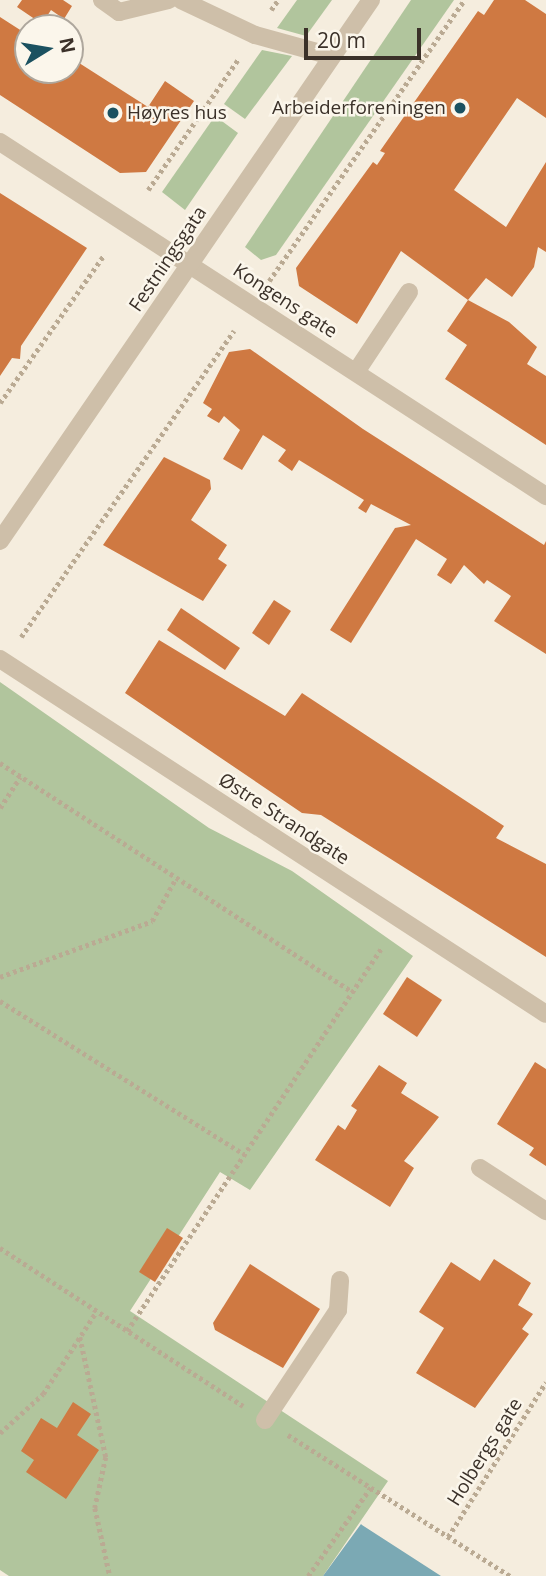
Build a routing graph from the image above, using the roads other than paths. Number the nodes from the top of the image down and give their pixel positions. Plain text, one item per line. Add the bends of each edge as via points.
1 (102, 0) edge
2 (169, 0) edge
3 (181, 0) edge
4 (371, 0) edge
5 (331, 56) junction
6 (0, 142) edge
7 (190, 264) junction
8 (409, 292) dead end
9 (356, 372) junction
10 (546, 496) edge
11 (0, 541) edge
12 (0, 659) edge
13 (546, 1014) edge
14 (480, 1168) dead end
15 (546, 1210) edge
16 (341, 1280) dead end
17 (265, 1420) dead end

1 - 2 street via 119,12
3 - 5 street via 255,35
4 - 5 street, Festningsgata
5 - 7 street, Festningsgata
6 - 7 street, Kongens gate
7 - 9 street, Kongens gate
7 - 11 street, Festningsgata
8 - 9 street
9 - 10 street, Kongens gate
12 - 13 street, Østre Strandgate
14 - 15 street
16 - 17 street via 338,1310

